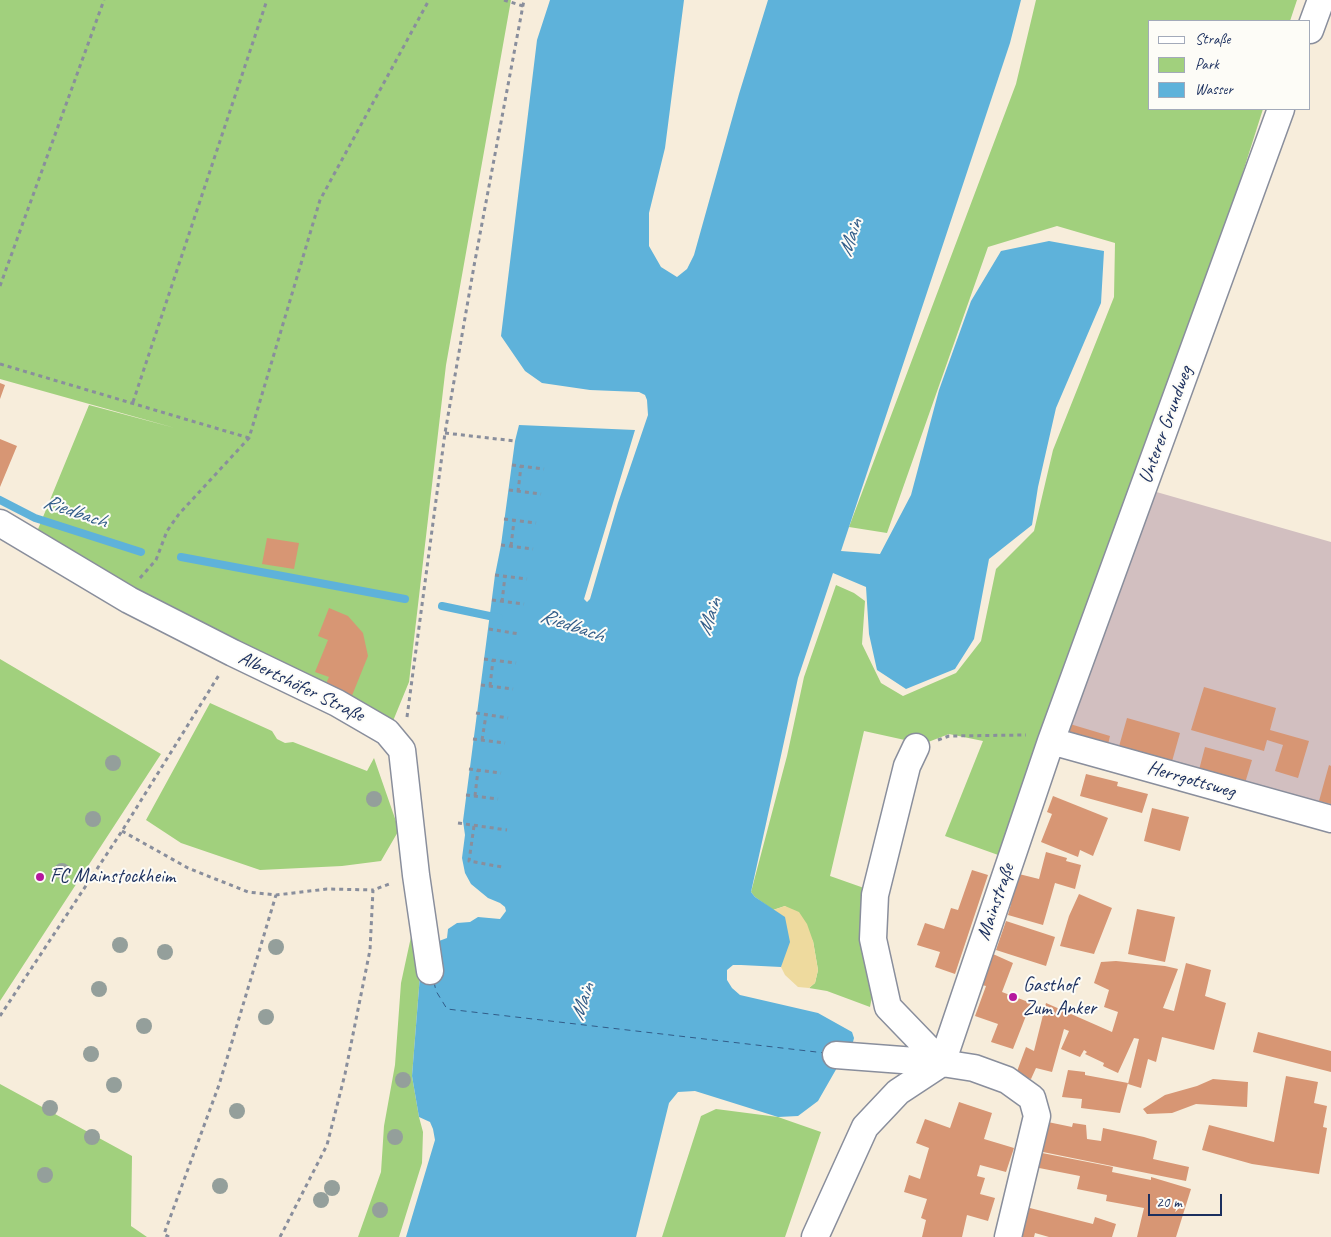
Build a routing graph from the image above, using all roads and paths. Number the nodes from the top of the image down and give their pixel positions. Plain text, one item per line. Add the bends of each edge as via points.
1 (104, 0) edge
2 (267, 0) edge
3 (429, 0) edge
4 (504, 0) edge
5 (524, 0) edge
6 (1321, 0) edge
7 (523, 6) junction
8 (1311, 27) edge
9 (1281, 110) edge
10 (0, 286) edge
11 (0, 364) edge
12 (132, 402) junction
13 (446, 434) junction
14 (249, 438) junction
15 (515, 441) dead end
16 (512, 465) dead end
17 (521, 466) junction
18 (544, 469) dead end
19 (509, 490) dead end
20 (518, 492) junction
21 (541, 494) dead end
22 (504, 519) dead end
23 (514, 521) junction
24 (0, 523) edge
25 (536, 524) dead end
26 (501, 545) dead end
27 (510, 546) junction
28 (533, 549) dead end
29 (496, 575) dead end
30 (505, 576) junction
31 (527, 579) dead end
32 (121, 596) junction
33 (492, 600) dead end
34 (502, 602) junction
35 (524, 604) dead end
36 (489, 629) dead end
37 (519, 634) dead end
38 (233, 653) junction
39 (484, 659) dead end
40 (493, 660) junction
41 (516, 663) dead end
42 (481, 685) dead end
43 (490, 686) junction
44 (513, 689) dead end
45 (476, 714) dead end
46 (486, 715) junction
47 (508, 718) dead end
48 (473, 739) dead end
49 (482, 740) junction
50 (1051, 741) junction
51 (505, 743) dead end
52 (924, 744) joint
53 (402, 750) junction
54 (469, 769) dead end
55 (478, 770) junction
56 (501, 773) dead end
57 (466, 795) dead end
58 (475, 796) junction
59 (498, 799) dead end
60 (1331, 819) edge
61 (458, 823) dead end
62 (474, 826) junction
63 (506, 830) dead end
64 (122, 831) junction
65 (502, 866) dead end
66 (416, 875) junction
67 (373, 890) junction
68 (276, 895) junction
69 (430, 972) dead end
70 (0, 1016) edge
71 (836, 1055) dead end
72 (942, 1063) junction
73 (169, 1237) edge
74 (280, 1237) edge
75 (815, 1237) edge
76 (1008, 1237) edge

1 - 10 path
2 - 12 path
3 - 14 path via 320,200
4 - 7 path
5 - 7 path
6 - 8 street
7 - 13 path
9 - 50 street, Unterer Grundweg
11 - 12 path
12 - 14 path
13 - 15 path
13 - 53 path
14 - 32 path via 179,514 167,531 156,560
16 - 17 path
17 - 18 path
17 - 20 path
19 - 20 path
20 - 21 path
22 - 23 path
23 - 25 path
23 - 27 path
24 - 32 street, Albertshöfer Straße
26 - 27 path
27 - 28 path
29 - 30 path
30 - 31 path
30 - 34 path
32 - 38 street, Albertshöfer Straße
33 - 34 path
34 - 35 path
36 - 37 path
38 - 53 street, Albertshöfer Straße via 338,703 387,732
38 - 64 path
39 - 40 path
40 - 41 path
40 - 43 path
42 - 43 path
43 - 44 path
45 - 46 path
46 - 47 path
46 - 49 path
48 - 49 path
49 - 51 path
50 - 52 path via 1024,734 949,736
50 - 60 street, Herrgottsweg
50 - 72 street, Mainstraße
52 - 72 street via 907,766 875,894 873,939 888,1007
53 - 66 street
54 - 55 path
55 - 56 path
55 - 58 path
57 - 58 path
58 - 59 path
61 - 62 path
62 - 63 path
62 - 65 path via 469,862
64 - 68 path via 222,883 248,892
64 - 70 path
66 - 67 path
66 - 69 street
67 - 68 path via 327,889
67 - 74 path via 370,950 346,1074 327,1145
68 - 73 path via 219,1085 164,1234
71 - 72 street
72 - 75 street via 898,1092 865,1127
72 - 76 street via 974,1068 1007,1080 1032,1098 1037,1116

